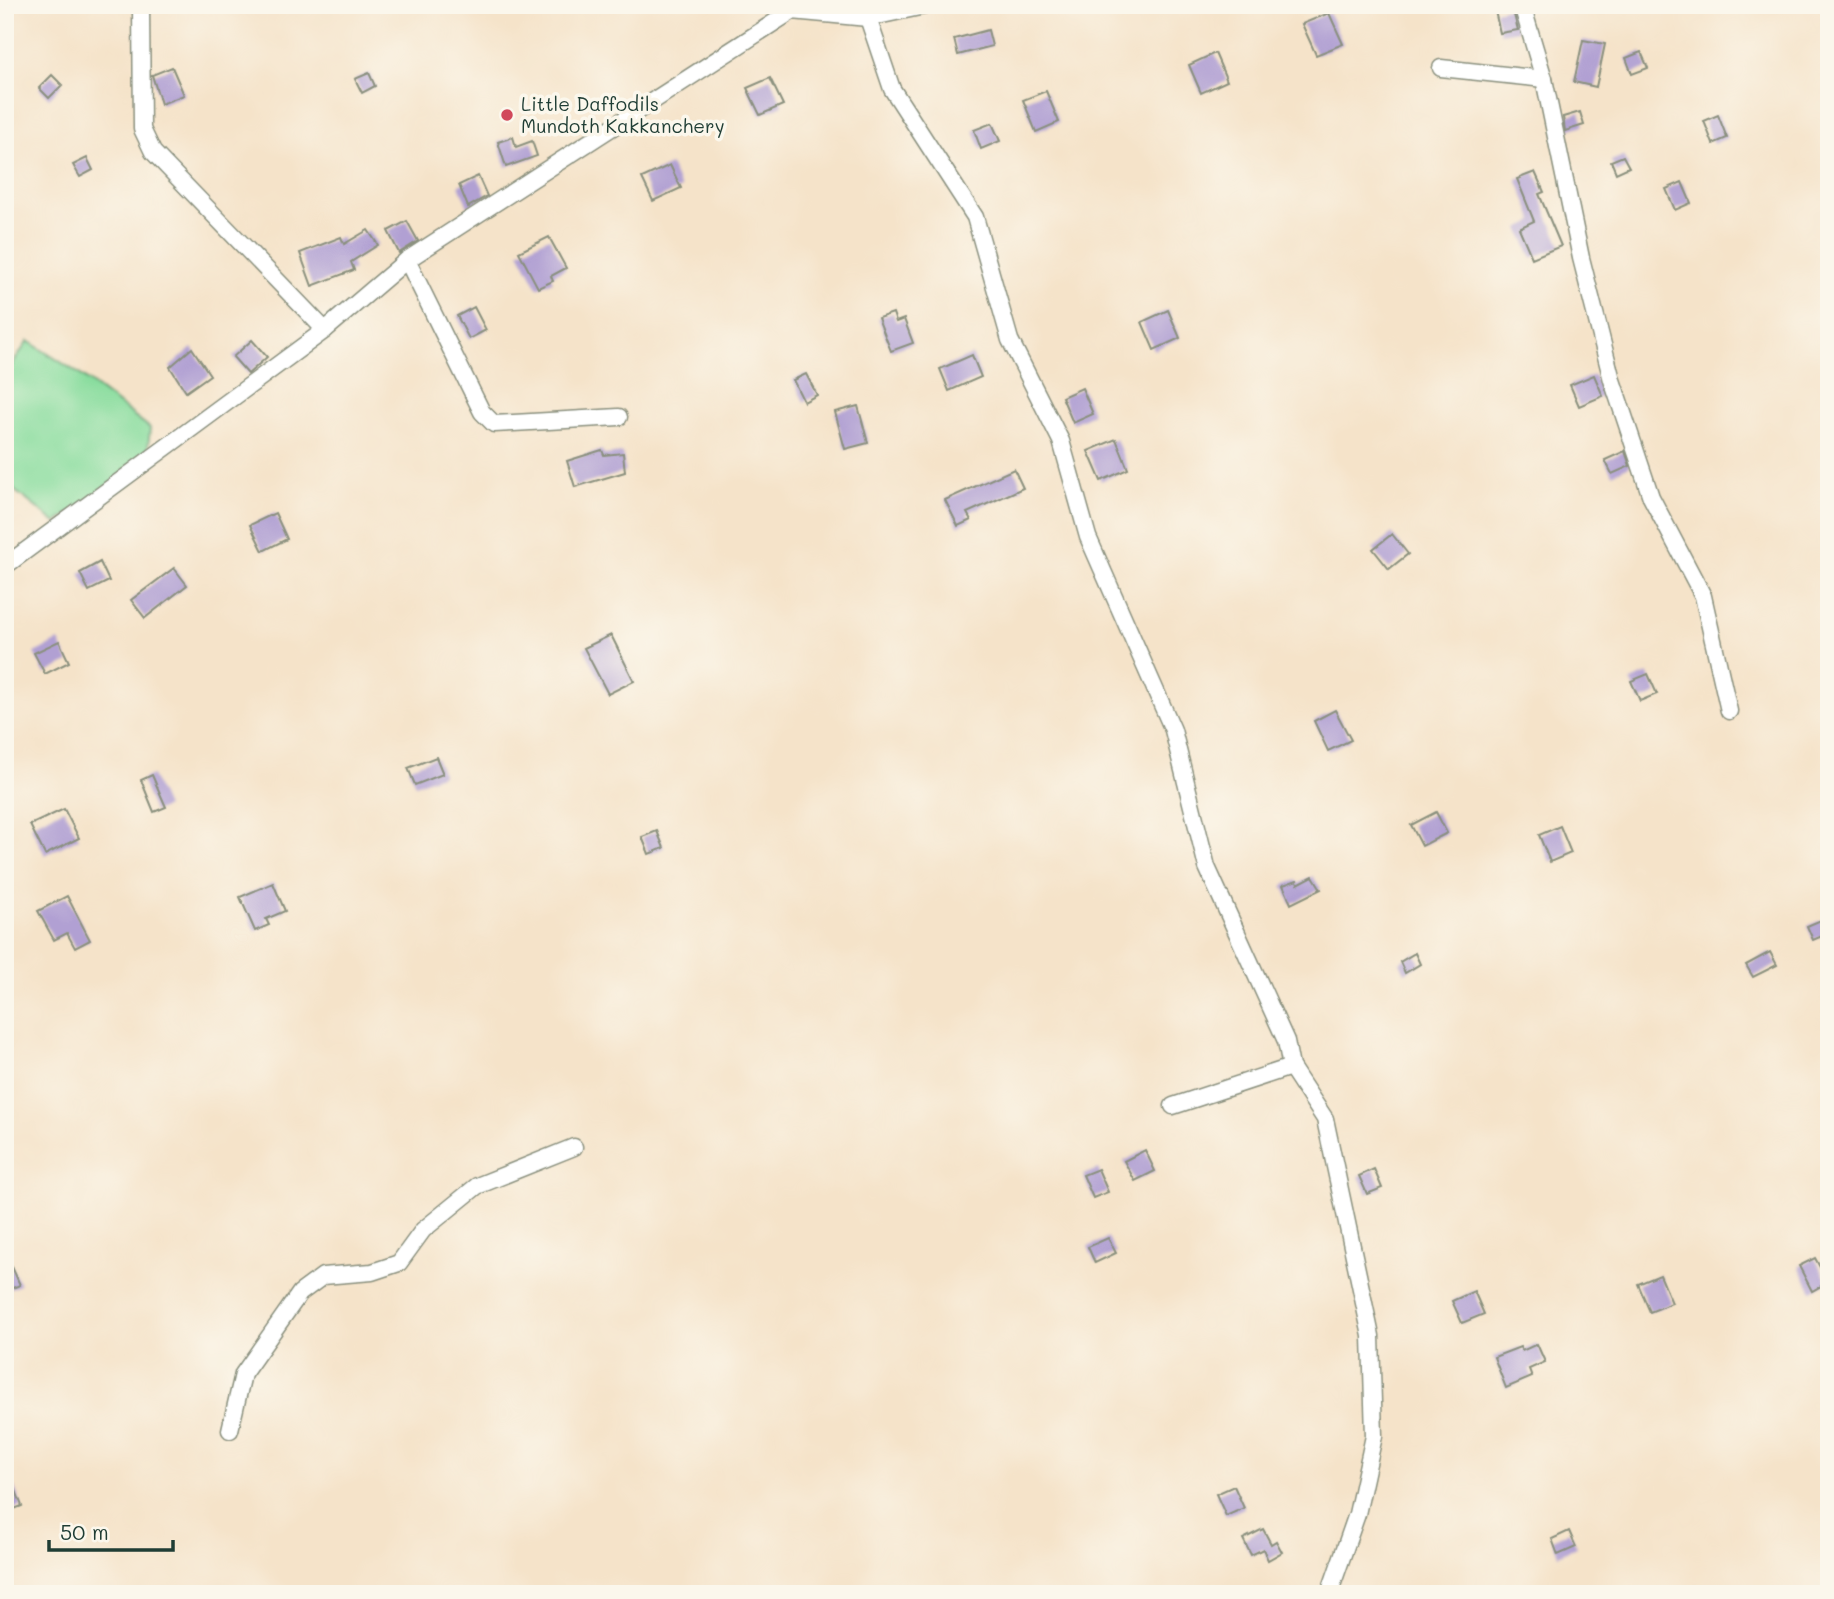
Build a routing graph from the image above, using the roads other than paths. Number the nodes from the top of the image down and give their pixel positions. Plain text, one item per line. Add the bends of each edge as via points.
1 (141, 5) edge
2 (929, 5) edge
3 (1522, 5) edge
4 (868, 18) junction
5 (1441, 68) dead end
6 (1544, 79) junction
7 (407, 260) junction
8 (326, 330) junction
9 (619, 417) dead end
10 (5, 566) edge
11 (1729, 711) dead end
12 (1291, 1067) junction
13 (1173, 1106) dead end
14 (574, 1147) dead end
15 (230, 1430) dead end
16 (1329, 1594) edge

1 - 8 street via 142,130 153,152
2 - 4 street
3 - 6 street
4 - 7 street via 792,11
4 - 12 street via 892,89 975,217 1010,340 1060,440 1088,537 1173,730 1207,867 1286,1041
5 - 6 street
6 - 11 street via 1612,380 1651,497 1703,596
7 - 8 street
7 - 9 street via 482,412 494,424
8 - 10 street
12 - 13 street
12 - 16 street via 1325,1119 1371,1336 1374,1436 1357,1514
14 - 15 street via 477,1186 423,1230 399,1263 372,1272 323,1276 300,1293 243,1374

